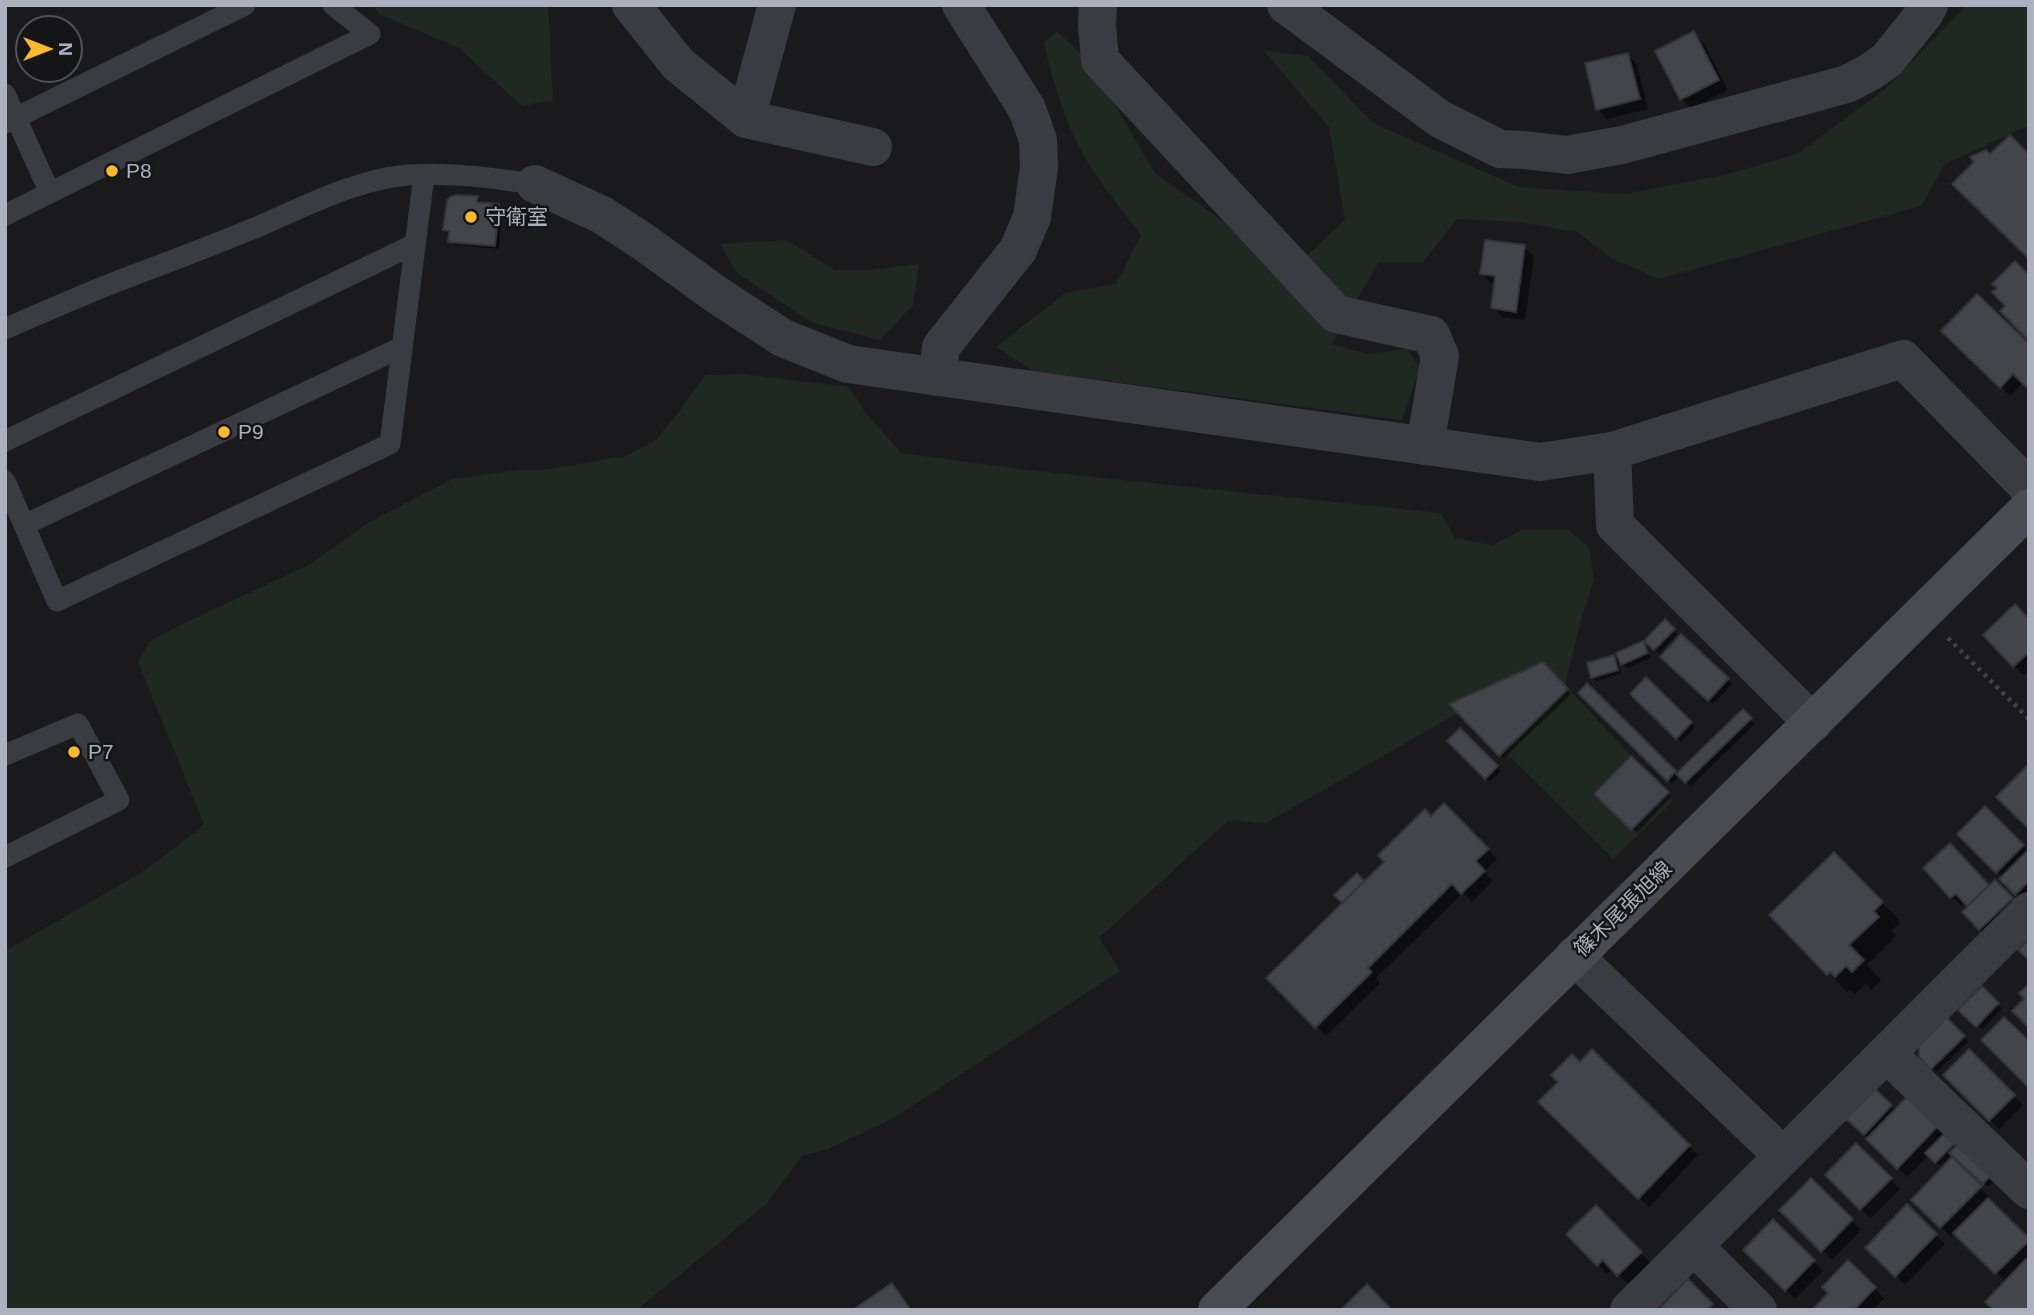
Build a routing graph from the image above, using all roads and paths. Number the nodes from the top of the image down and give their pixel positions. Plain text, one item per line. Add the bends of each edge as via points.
1 (244, 5) edge
2 (333, 5) edge
3 (631, 5) edge
4 (777, 5) edge
5 (961, 5) edge
6 (1098, 5) edge
7 (1286, 5) edge
8 (1928, 5) edge
9 (5, 94) edge
10 (11, 120) edge
11 (746, 120) junction
12 (873, 148) dead end
13 (424, 175) junction
14 (535, 184) joint
15 (50, 193) junction
16 (5, 215) edge
17 (415, 244) junction
18 (5, 328) edge
19 (402, 347) junction
20 (937, 377) junction
21 (5, 441) edge
22 (1425, 446) junction
23 (1612, 451) junction
24 (5, 481) edge
25 (2029, 488) edge
26 (2029, 509) edge
27 (24, 525) junction
28 (1924, 614) junction
29 (2029, 719) edge
30 (1813, 723) junction
31 (5, 755) edge
32 (5, 857) edge
33 (2029, 911) edge
34 (1574, 956) junction
35 (1887, 1054) junction
36 (1783, 1156) junction
37 (2029, 1190) edge
38 (1694, 1246) junction
39 (1217, 1310) edge
40 (1629, 1310) edge
41 (1758, 1310) edge

1 - 10 lane
2 - 15 lane via 370,34
3 - 11 street via 678,64
4 - 11 street
5 - 20 street via 1027,109 1038,140 1040,167 1032,217 1018,250 941,347
6 - 22 street via 1100,60 1336,314 1432,335 1440,356
7 - 8 street via 1468,135 1500,149 1567,155 1622,145 1847,84 1887,60
9 - 10 lane
10 - 15 lane
11 - 12 street
13 - 14 lane
13 - 17 lane
13 - 18 lane via 359,185 321,198
14 - 20 street via 602,215 783,338 848,364
15 - 16 lane
17 - 19 lane
17 - 21 lane
19 - 27 lane
19 - 27 lane via 390,444 57,601
20 - 22 street
22 - 23 street via 1540,462
23 - 25 street via 1903,359
23 - 30 street via 1615,525
24 - 27 lane
26 - 28 main road, 篠木尾張旭線
28 - 29 path
28 - 30 main road, 篠木尾張旭線
30 - 34 main road, 篠木尾張旭線
31 - 32 lane via 78,724 119,800
33 - 35 street
34 - 36 street
34 - 39 main road, 篠木尾張旭線
35 - 36 street
35 - 37 street
36 - 38 street
38 - 40 street
38 - 41 street

